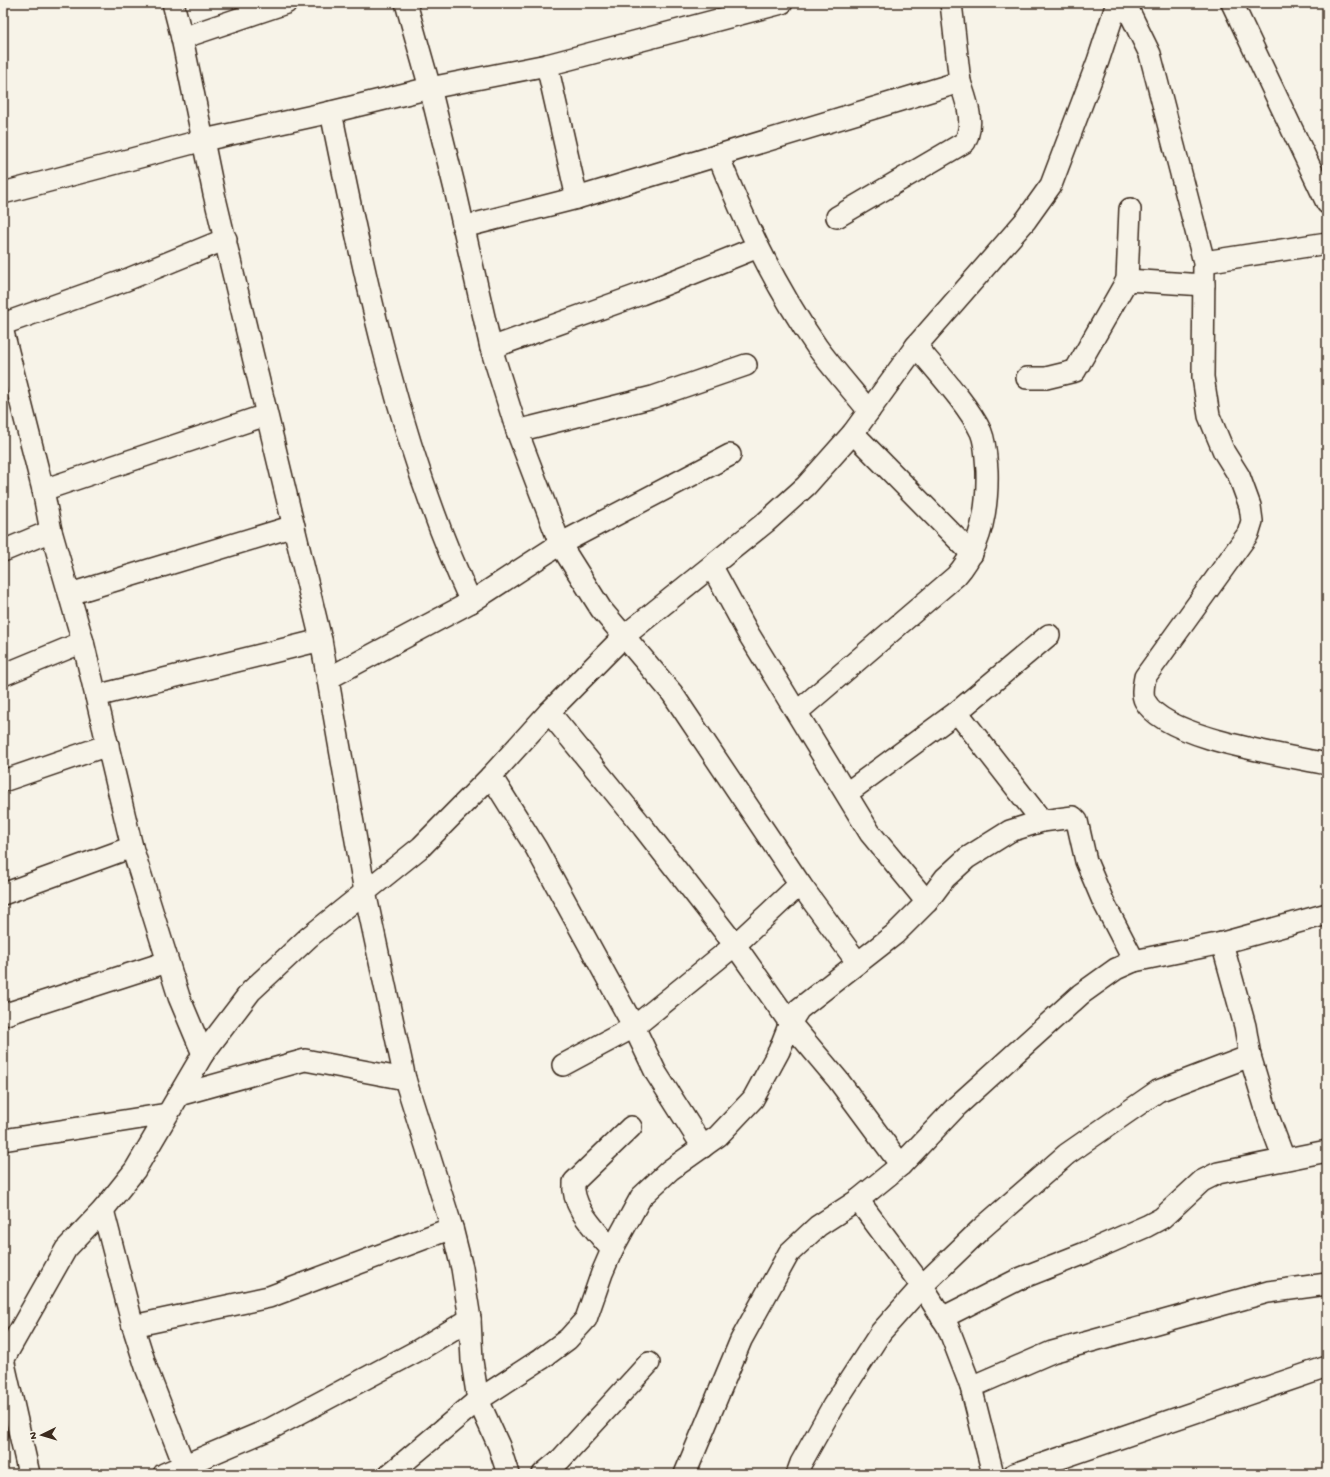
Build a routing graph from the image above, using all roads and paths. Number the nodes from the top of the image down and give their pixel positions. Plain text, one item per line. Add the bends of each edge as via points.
1 (173, 3) edge
2 (286, 3) edge
3 (406, 3) edge
4 (782, 3) edge
5 (951, 3) edge
6 (1117, 3) edge
7 (1125, 3) edge
8 (1232, 3) edge
9 (182, 38) junction
10 (547, 66) junction
11 (960, 82) junction
12 (430, 88) junction
13 (331, 112) junction
14 (204, 140) junction
15 (718, 155) junction
16 (3, 193) edge
17 (577, 198) junction
18 (1327, 203) edge
19 (1130, 209) dead end
20 (837, 217) dead end
21 (463, 228) junction
22 (226, 239) junction
23 (1327, 244) edge
24 (758, 247) junction
25 (1204, 262) junction
26 (1127, 280) junction
27 (1204, 285) junction
28 (3, 324) edge
29 (3, 332) edge
30 (916, 346) junction
31 (491, 348) junction
32 (746, 365) dead end
33 (1027, 378) dead end
34 (869, 411) junction
35 (266, 414) junction
36 (517, 431) junction
37 (853, 433) junction
38 (730, 455) dead end
39 (43, 490) junction
40 (294, 526) junction
41 (51, 531) junction
42 (560, 544) junction
43 (3, 551) edge
44 (972, 554) junction
45 (712, 567) junction
46 (70, 594) junction
47 (471, 602) junction
48 (1049, 635) dead end
49 (623, 637) junction
50 (322, 640) junction
51 (83, 642) junction
52 (3, 675) edge
53 (329, 678) junction
54 (96, 696) junction
55 (548, 712) junction
56 (797, 712) junction
57 (957, 712) junction
58 (108, 745) junction
59 (1327, 764) edge
60 (491, 776) junction
61 (3, 781) edge
62 (847, 793) junction
63 (1042, 821) junction
64 (132, 847) junction
65 (800, 884) junction
66 (364, 892) junction
67 (3, 894) edge
68 (927, 902) junction
69 (1327, 914) edge
70 (1222, 943) junction
71 (735, 945) junction
72 (1134, 961) junction
73 (167, 962) junction
74 (857, 962) junction
75 (3, 1015) edge
76 (790, 1023) junction
77 (634, 1027) junction
78 (203, 1054) junction
79 (1250, 1056) junction
80 (563, 1065) dead end
81 (405, 1079) junction
82 (179, 1095) junction
83 (168, 1114) junction
84 (631, 1127) dead end
85 (3, 1140) edge
86 (703, 1147) junction
87 (1327, 1151) edge
88 (1284, 1159) junction
89 (901, 1165) junction
90 (858, 1200) junction
91 (103, 1210) junction
92 (452, 1228) junction
93 (612, 1250) junction
94 (1327, 1284) edge
95 (922, 1286) junction
96 (942, 1318) junction
97 (470, 1319) junction
98 (3, 1325) edge
99 (133, 1326) junction
100 (5, 1356) edge
101 (649, 1363) dead end
102 (1327, 1367) edge
103 (971, 1387) junction
104 (478, 1400) junction
105 (184, 1465) junction
106 (30, 1474) edge
107 (164, 1474) edge
108 (390, 1474) edge
109 (508, 1474) edge
110 (543, 1474) edge
111 (686, 1474) edge
112 (797, 1474) edge
113 (993, 1474) edge
114 (1014, 1474) edge

1 - 9 street
2 - 9 street
3 - 12 street
4 - 10 street
5 - 11 street
6 - 30 street via 1051,185 1026,220
7 - 25 street via 1150,54
8 - 18 street
9 - 14 street
10 - 12 street
10 - 17 street
11 - 15 street
11 - 20 street via 971,124 965,142
12 - 13 street
12 - 21 street via 456,189
13 - 14 street
13 - 47 street via 351,210 394,390 434,515
14 - 16 street
14 - 22 street
15 - 17 street
15 - 24 street via 737,206
17 - 21 street
19 - 26 street
21 - 31 street
22 - 28 street via 126,280
22 - 35 street
23 - 25 street
24 - 31 street via 641,294
24 - 34 street via 791,306 818,347
25 - 27 street
26 - 27 street
26 - 33 street via 1075,371 1046,378
27 - 59 street via 1203,377 1209,416 1224,452 1239,476 1250,506 1252,520 1248,534 1145,677 1145,700 1169,723 1218,741
29 - 39 street
30 - 34 street
30 - 44 street via 970,414 981,432 986,454 987,491 984,520
31 - 36 street
32 - 36 street via 653,397
34 - 37 street
35 - 39 street
35 - 40 street
36 - 42 street
37 - 44 street
37 - 45 street via 806,486
38 - 42 street
39 - 41 street
40 - 46 street
40 - 50 street
41 - 43 street
41 - 46 street
42 - 47 street
42 - 49 street via 601,609
44 - 56 street via 956,576
45 - 49 street
45 - 56 street via 748,633
46 - 51 street
47 - 53 street
48 - 57 street
49 - 55 street
49 - 65 street via 672,693
50 - 53 street
50 - 54 street
51 - 52 street
51 - 54 street
53 - 66 street
54 - 58 street
55 - 60 street
55 - 71 street
56 - 62 street
57 - 62 street
57 - 63 street
58 - 61 street
58 - 64 street
60 - 66 street via 421,847
60 - 77 street via 536,848
62 - 68 street via 870,833
63 - 68 street via 1010,831 967,858 945,878
63 - 72 street via 1068,817 1077,820 1086,861
64 - 67 street
64 - 73 street
65 - 71 street
65 - 74 street
66 - 78 street via 309,937 250,992
66 - 81 street
68 - 74 street via 895,934
69 - 70 street
70 - 72 street
70 - 79 street via 1245,1026
71 - 76 street
71 - 77 street
72 - 89 street via 1116,969 1081,994 958,1106
73 - 75 street
73 - 78 street
74 - 76 street via 799,1009
76 - 86 street via 779,1051 753,1099 718,1136
76 - 89 street via 838,1080
77 - 80 street
77 - 86 street via 656,1073
78 - 82 street
79 - 88 street
79 - 95 street via 1158,1091 1067,1154 981,1229
81 - 82 street via 305,1060
81 - 92 street
82 - 83 street
83 - 85 street
83 - 91 street via 135,1170
84 - 93 street via 574,1182 573,1193 579,1207
86 - 93 street via 670,1170 641,1197
87 - 88 street
88 - 96 street via 1218,1173 1202,1181 1162,1218 1147,1226 1019,1279
89 - 90 street
90 - 95 street
90 - 111 street via 818,1226 789,1253 741,1340
91 - 99 street
91 - 100 street via 66,1249
92 - 97 street via 462,1268
92 - 99 street via 269,1297
93 - 104 street via 586,1319 541,1359
94 - 103 street via 1268,1292 1052,1352
95 - 96 street
95 - 112 street via 881,1332 834,1406
96 - 103 street via 948,1327
97 - 104 street via 472,1361
97 - 105 street via 417,1351 270,1429
98 - 100 street
99 - 105 street via 147,1370
100 - 106 street
101 - 110 street via 561,1459
102 - 114 street
103 - 113 street
104 - 108 street
104 - 109 street via 499,1446
105 - 107 street

